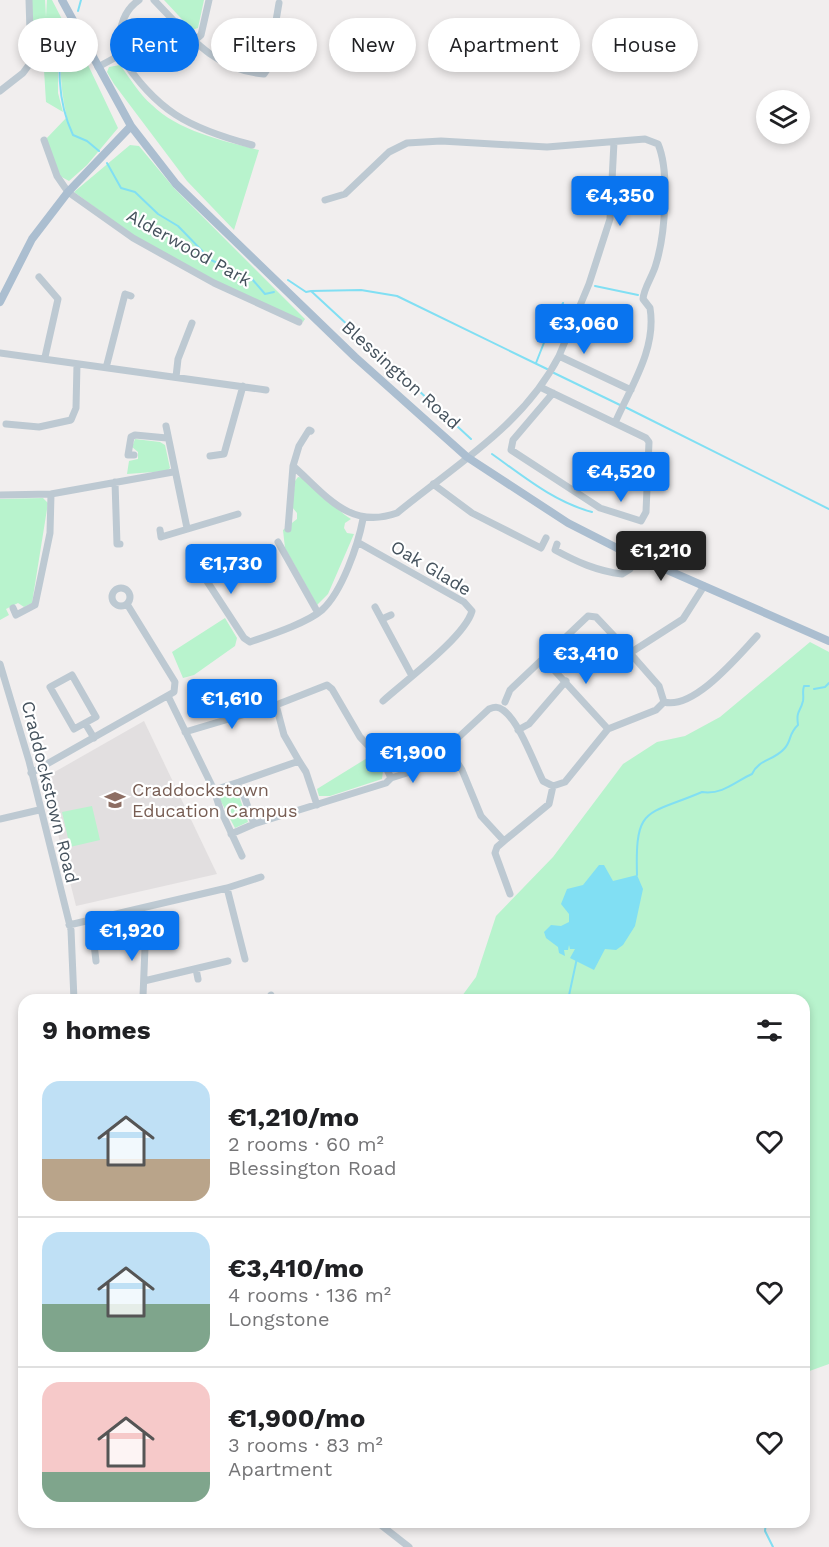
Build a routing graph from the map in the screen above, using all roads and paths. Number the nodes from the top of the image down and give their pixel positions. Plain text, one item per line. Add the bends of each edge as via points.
1 (29, 0) edge
2 (62, 0) edge
3 (139, 0) edge
4 (154, 0) edge
5 (209, 0) edge
6 (279, 3) dead end
7 (72, 18) edge
8 (125, 18) edge
9 (172, 18) edge
10 (199, 37) edge
11 (199, 45) edge
12 (110, 60) edge
13 (98, 67) joint
14 (131, 72) edge
15 (0, 91) edge
16 (131, 126) junction
17 (44, 140) dead end
18 (614, 142) junction
19 (252, 145) dead end
20 (68, 192) junction
21 (325, 200) dead end
22 (39, 277) dead end
23 (131, 296) dead end
24 (0, 302) edge
25 (299, 322) dead end
26 (192, 323) dead end
27 (0, 353) edge
28 (559, 356) junction
29 (45, 357) junction
30 (77, 364) junction
31 (106, 368) junction
32 (176, 376) junction
33 (243, 386) junction
34 (540, 387) junction
35 (266, 390) dead end
36 (631, 390) junction
37 (553, 393) junction
38 (615, 423) junction
39 (6, 424) dead end
40 (166, 426) dead end
41 (311, 431) dead end
42 (167, 438) junction
43 (134, 455) dead end
44 (210, 456) dead end
45 (467, 457) junction
46 (293, 466) junction
47 (173, 472) junction
48 (115, 482) junction
49 (433, 484) junction
50 (51, 494) junction
51 (0, 495) edge
52 (238, 514) dead end
53 (363, 519) junction
54 (187, 528) junction
55 (288, 529) dead end
56 (160, 530) dead end
57 (546, 538) dead end
58 (278, 542) dead end
59 (359, 543) junction
60 (120, 544) dead end
61 (557, 544) dead end
62 (635, 556) junction
63 (197, 566) dead end
64 (704, 586) junction
65 (127, 604) dead end
66 (375, 607) dead end
67 (13, 608) dead end
68 (318, 613) junction
69 (391, 615) dead end
70 (382, 620) junction
71 (757, 636) dead end
72 (829, 641) edge
73 (630, 653) junction
74 (543, 658) junction
75 (0, 664) edge
76 (411, 674) junction
77 (566, 681) junction
78 (168, 696) junction
79 (383, 701) dead end
80 (505, 702) dead end
81 (664, 702) junction
82 (276, 705) junction
83 (85, 723) junction
84 (608, 729) junction
85 (518, 730) junction
86 (185, 732) junction
87 (94, 738) junction
88 (447, 748) junction
89 (299, 761) junction
90 (31, 773) junction
91 (391, 778) junction
92 (239, 782) junction
93 (554, 786) junction
94 (214, 790) junction
95 (317, 805) junction
96 (39, 810) junction
97 (0, 819) edge
98 (254, 824) junction
99 (231, 834) junction
100 (504, 841) junction
101 (242, 856) dead end
102 (261, 877) dead end
103 (227, 888) junction
104 (510, 894) dead end
105 (136, 910) junction
106 (91, 920) junction
107 (69, 925) junction
108 (245, 959) dead end
109 (96, 961) dead end
110 (228, 961) dead end
111 (196, 969) junction
112 (198, 979) dead end
113 (144, 981) junction
114 (74, 994) edge
115 (145, 994) edge
116 (385, 1528) edge
117 (409, 1547) edge

1 - 15 street via 31,62
2 - 7 main road, Blessington Road
3 - 8 street
4 - 9 street
5 - 10 street
6 - 11 street via 264,74 218,61
12 - 13 street
13 - 16 main road, Blessington Road
14 - 19 street via 142,88 171,113
16 - 20 main road
16 - 45 main road, Blessington Road via 176,184 355,357
17 - 20 street via 57,176
18 - 21 street via 548,147 407,143 388,152 345,194
18 - 28 street, Oak Glade via 610,219 590,284
18 - 36 street via 645,139 658,144 664,158 663,217 657,261 643,299 650,308 650,337
20 - 24 main road via 32,239
20 - 25 street, Alderwood Park via 133,238
22 - 29 street via 58,299
23 - 31 street via 125,294
26 - 32 street
27 - 29 street
28 - 34 street, Oak Glade
28 - 36 street
29 - 30 street
30 - 31 street
30 - 39 street via 76,408 71,420 39,427
31 - 32 street
32 - 33 street
33 - 35 street
33 - 44 street via 224,454
34 - 37 street
34 - 45 street, Oak Glade via 499,433
36 - 38 street
37 - 38 street
37 - 38 street via 513,440 511,450 600,508 641,521 646,512 649,442
40 - 42 street
41 - 46 street via 298,446
42 - 43 street via 130,437 128,455
42 - 47 street
45 - 49 street, Oak Glade
45 - 62 main road, Blessington Road via 568,523
46 - 53 street via 344,511
46 - 55 street
47 - 48 street
47 - 54 street
48 - 50 street
48 - 60 street
49 - 53 street, Oak Glade via 397,513
49 - 57 street via 472,513 541,548
50 - 51 street
50 - 67 street via 50,534 35,605 16,615
52 - 54 street
53 - 59 street
54 - 56 street via 161,537
58 - 68 street
59 - 68 street via 334,594
59 - 76 street, Oak Glade via 464,602 472,611 470,621 453,639
61 - 62 street via 555,550 606,572 622,574 630,569
62 - 64 main road, Blessington Road
63 - 68 street via 247,641
64 - 72 main road, Blessington Road
64 - 73 street via 675,626
65 - 78 street via 176,686
66 - 70 street
69 - 70 street
70 - 76 street
71 - 81 street via 701,690 674,704
73 - 74 street via 606,626 588,616
73 - 81 street via 659,686
74 - 77 street
74 - 80 street via 510,690
75 - 90 street, Craddockstown Road
76 - 79 street, Oak Glade
77 - 84 street
77 - 85 street via 530,724
78 - 86 street
78 - 87 street
81 - 84 street via 656,710
82 - 86 street
82 - 89 street via 284,735
82 - 91 street via 323,686 330,687 360,737 384,761
83 - 83 street via 75,729 50,687 72,675 96,717
83 - 87 street
84 - 93 street via 565,782
85 - 88 street via 502,709 489,709
85 - 93 street via 543,781
86 - 94 street
87 - 90 street
88 - 91 street via 430,764
88 - 100 street via 462,770 481,816
89 - 92 street
89 - 95 street
90 - 96 street, Craddockstown Road
91 - 95 street
92 - 94 street
92 - 98 street
93 - 100 street via 549,804
94 - 99 street
95 - 98 street
96 - 97 street
96 - 107 street, Craddockstown Road
98 - 99 street
99 - 101 street
100 - 104 street via 495,854
102 - 103 street
103 - 105 street
103 - 108 street
105 - 106 street
105 - 113 street via 145,948
106 - 107 street
106 - 109 street
107 - 114 street, Craddockstown Road
110 - 111 street
111 - 112 street
111 - 113 street
113 - 115 street
116 - 117 street

